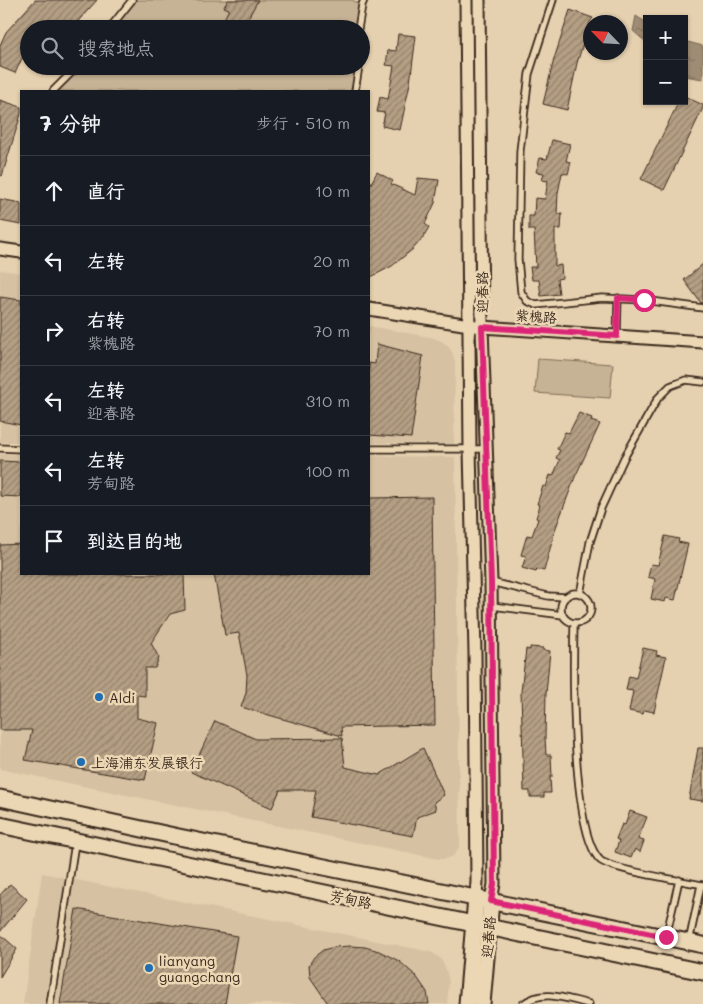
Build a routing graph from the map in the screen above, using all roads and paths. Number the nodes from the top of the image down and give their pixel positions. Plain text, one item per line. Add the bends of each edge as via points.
1 (132, 0) edge
2 (364, 0) edge
3 (466, 0) edge
4 (479, 0) edge
5 (553, 0) edge
6 (116, 20) edge
7 (359, 20) edge
8 (69, 75) edge
9 (358, 75) edge
10 (53, 90) edge
11 (355, 90) edge
12 (0, 249) edge
13 (20, 252) edge
14 (618, 298) junction
15 (703, 308) edge
16 (370, 309) edge
17 (470, 326) junction
18 (482, 327) junction
19 (617, 336) junction
20 (703, 342) edge
21 (703, 382) edge
22 (0, 448) edge
23 (20, 448) edge
24 (488, 449) junction
25 (370, 450) edge
26 (470, 450) junction
27 (491, 582) junction
28 (580, 594) junction
29 (566, 597) junction
30 (492, 606) junction
31 (563, 615) junction
32 (574, 623) junction
33 (0, 798) edge
34 (0, 824) edge
35 (76, 841) junction
36 (679, 880) junction
37 (702, 885) edge
38 (476, 898) junction
39 (491, 901) junction
40 (473, 924) junction
41 (488, 927) junction
42 (666, 937) junction
43 (696, 944) edge
44 (703, 972) edge
45 (50, 1004) edge
46 (467, 1004) edge
47 (482, 1004) edge
48 (523, 1004) edge
49 (589, 1004) edge

1 - 6 lane
2 - 7 lane
3 - 17 street, 迎春路
4 - 18 street, 迎春路
5 - 14 lane via 529,74 520,151 518,259 521,292 527,301 536,305
8 - 10 lane
9 - 11 lane
12 - 13 street
14 - 15 lane
14 - 19 lane
16 - 17 street, 紫槐路
17 - 18 street, 紫槐路
17 - 26 street, 迎春路
18 - 19 street, 紫槐路
18 - 24 street, 迎春路
19 - 20 street, 紫槐路
21 - 28 lane via 686,380 670,386 658,398 624,458 601,508 590,542
22 - 23 lane
24 - 26 lane
24 - 27 street, 迎春路
25 - 26 lane
26 - 38 street, 迎春路 via 476,692
27 - 29 lane via 548,596
27 - 30 street, 迎春路
28 - 29 lane
28 - 32 lane via 588,600 591,609 587,618
29 - 31 lane via 561,606
30 - 31 lane
30 - 39 street, 迎春路 via 494,884
31 - 32 lane
32 - 36 lane via 572,698 581,805 591,847 600,860 614,867
33 - 38 main road, 芳甸路
34 - 35 main road, 芳甸路
35 - 40 main road, 芳甸路
35 - 45 lane
36 - 37 lane
36 - 42 lane
37 - 43 lane
38 - 39 main road, 芳甸路
38 - 40 main road, 迎春路
39 - 41 main road, 迎春路
39 - 42 main road, 芳甸路
40 - 41 main road, 芳甸路
40 - 46 main road, 迎春路
41 - 44 main road, 芳甸路
41 - 47 main road, 迎春路
42 - 43 main road, 芳甸路
48 - 49 lane via 532,997 546,995

